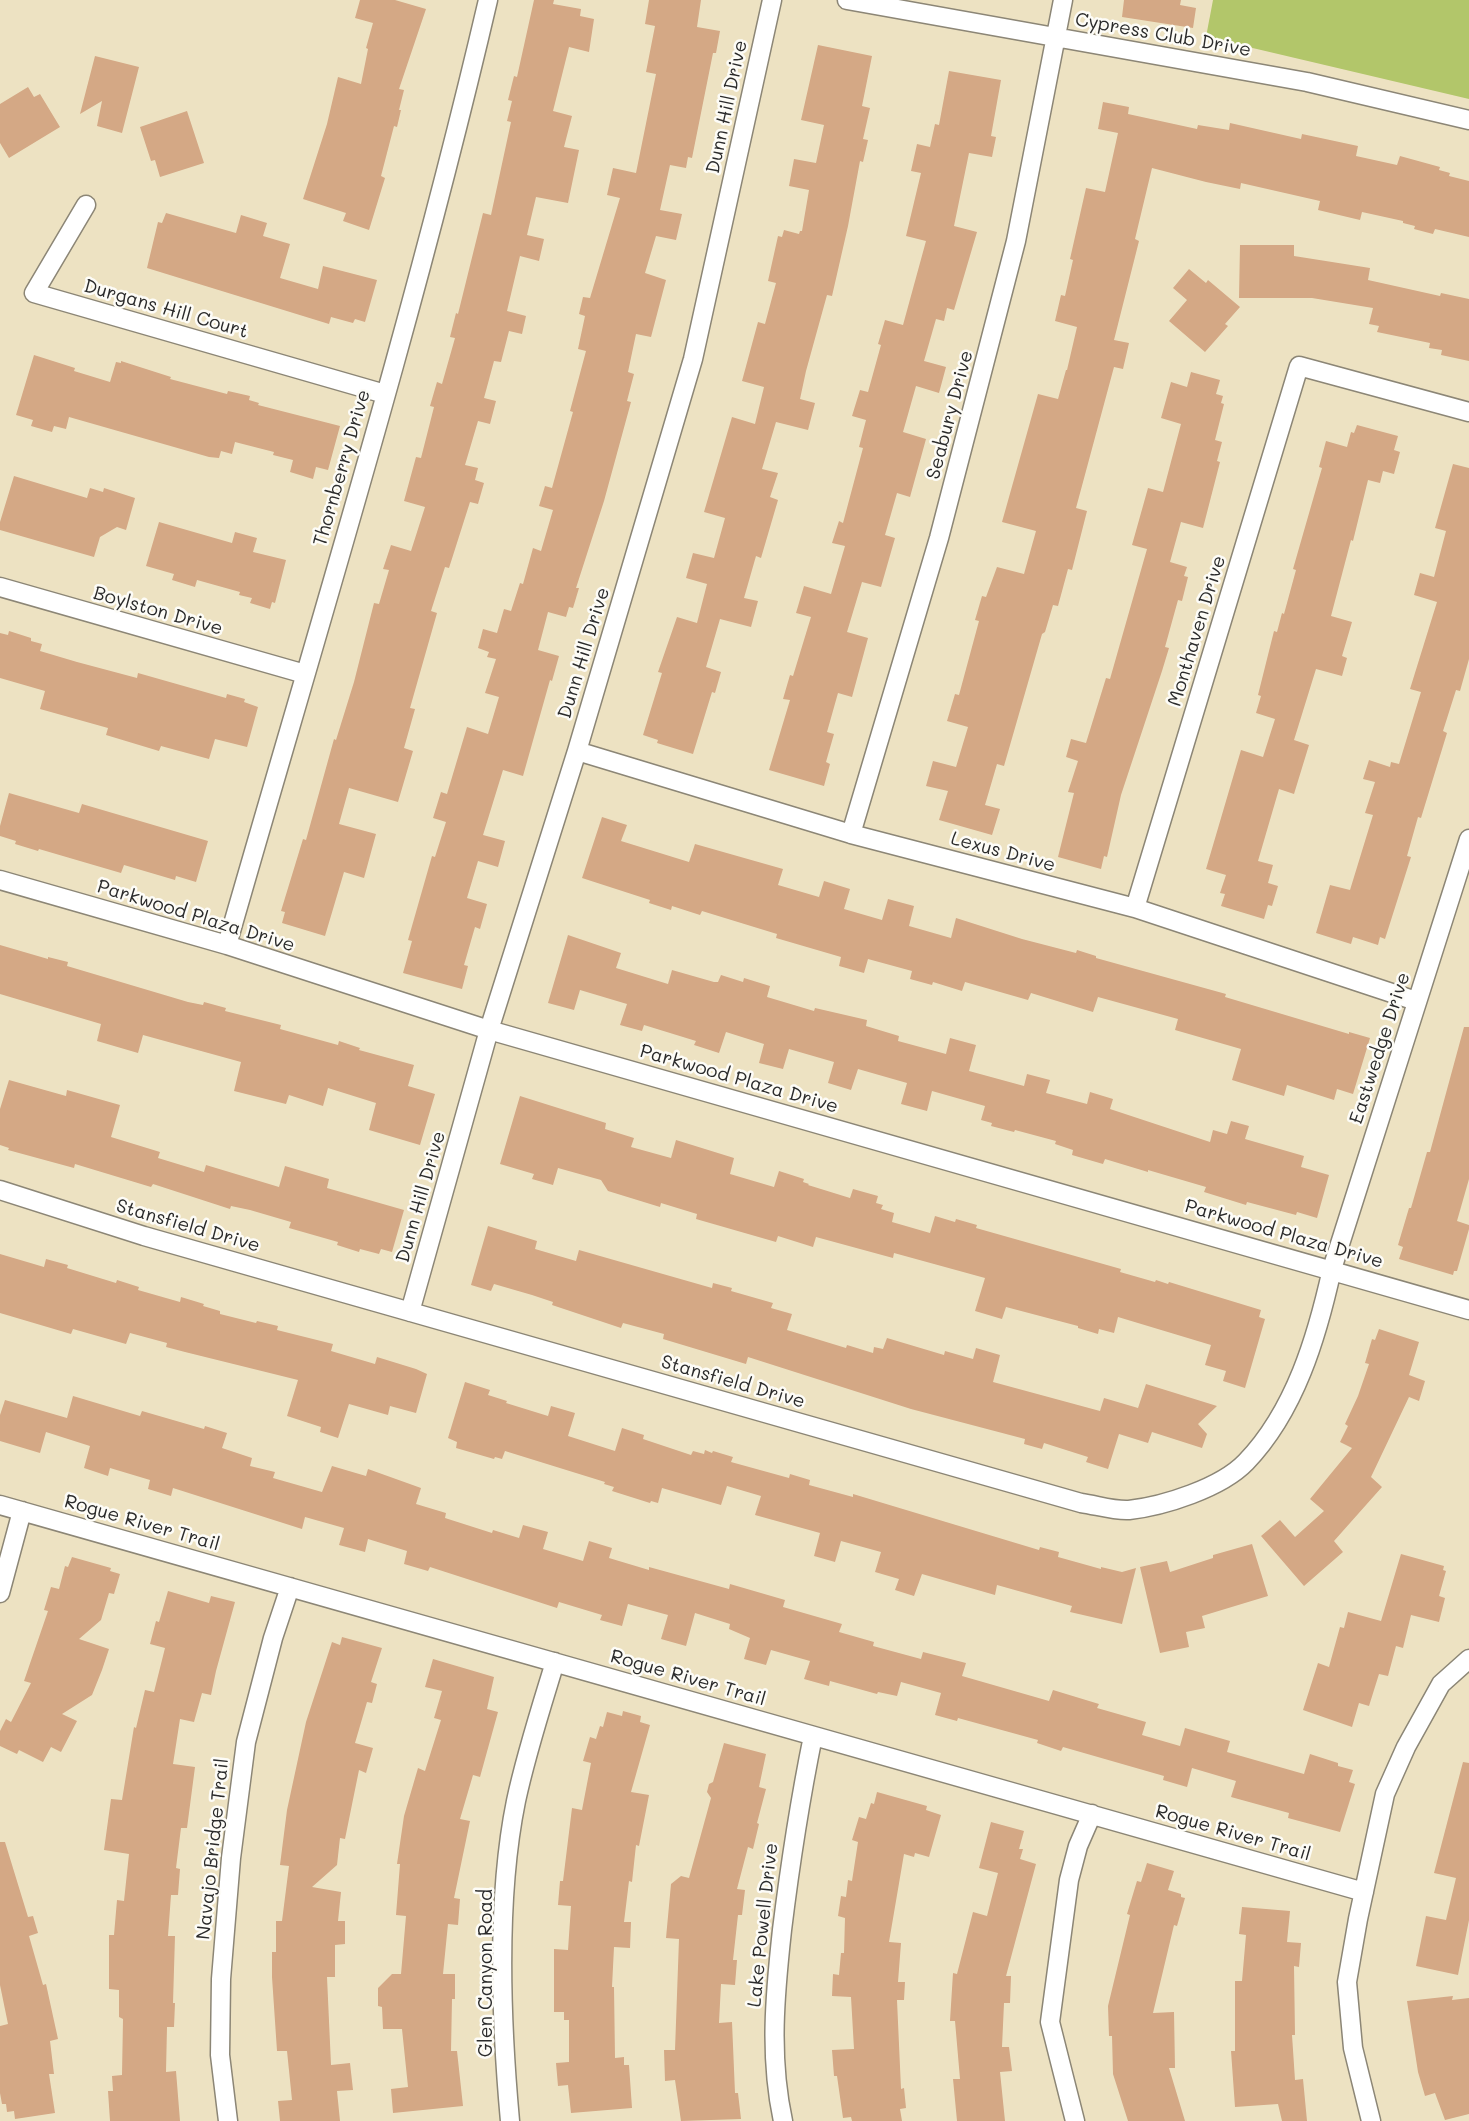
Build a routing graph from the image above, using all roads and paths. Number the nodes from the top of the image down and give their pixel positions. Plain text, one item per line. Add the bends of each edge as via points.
1 (488, 0) edge
2 (772, 0) edge
3 (848, 0) edge
4 (1063, 0) edge
5 (1056, 37) junction
6 (1469, 120) edge
7 (86, 205) dead end
8 (386, 394) junction
9 (1469, 412) edge
10 (0, 587) edge
11 (305, 674) junction
12 (577, 751) junction
13 (851, 834) junction
14 (1469, 839) edge
15 (0, 880) edge
16 (1135, 908) junction
17 (227, 945) junction
18 (1416, 1001) junction
19 (489, 1030) junction
20 (0, 1190) edge
21 (1332, 1269) junction
22 (1469, 1310) edge
23 (410, 1312) junction
24 (0, 1505) edge
25 (22, 1511) junction
26 (290, 1587) junction
27 (0, 1593) edge
28 (1469, 1660) edge
29 (555, 1662) junction
30 (813, 1735) junction
31 (1092, 1814) junction
32 (1364, 1892) junction
33 (228, 2121) edge
34 (510, 2121) edge
35 (783, 2121) edge
36 (1075, 2121) edge
37 (1371, 2121) edge

1 - 8 street, Thornberry Drive via 454,146
2 - 12 street, Dunn Hill Drive via 693,359
3 - 5 street, Cypress Club Drive
4 - 5 street, Seabury Drive
5 - 6 street, Cypress Club Drive via 1307,82
5 - 13 street, Seabury Drive via 1016,241 981,381
7 - 8 street, Durgans Hill Court via 34,293
8 - 11 street, Thornberry Drive
9 - 16 street, Monthaven Drive via 1299,366
10 - 11 street, Boylston Drive
11 - 17 street, Thornberry Drive
12 - 13 street, Lexus Drive
12 - 19 street, Dunn Hill Drive
13 - 16 street, Lexus Drive
14 - 18 street, Eastwedge Drive
15 - 17 street, Parkwood Plaza Drive
16 - 18 street, Lexus Drive
17 - 19 street, Parkwood Plaza Drive
18 - 21 street, Eastwedge Drive
19 - 21 street, Parkwood Plaza Drive
19 - 23 street, Dunn Hill Drive
20 - 23 street, Stansfield Drive
21 - 22 street, Parkwood Plaza Drive
21 - 23 street, Stansfield Drive via 1323,1311 1297,1382 1280,1417 1245,1463 1214,1484 1126,1510 1081,1503
24 - 25 street, Rogue River Trail
25 - 26 street, Rogue River Trail
25 - 27 street
26 - 29 street, Rogue River Trail
26 - 33 street, Navajo Bridge Trail via 246,1742 231,1858 220,2055
28 - 32 street via 1441,1684 1406,1747 1385,1794
29 - 30 street, Rogue River Trail
29 - 34 street, Glen Canyon Road via 516,1802 507,1872 503,1928
30 - 31 street, Rogue River Trail
30 - 35 street, Lake Powell Drive via 791,1852 775,1991 774,2045
31 - 32 street, Rogue River Trail
31 - 36 street via 1069,1880 1050,2022
32 - 37 street via 1347,1982 1353,2048

